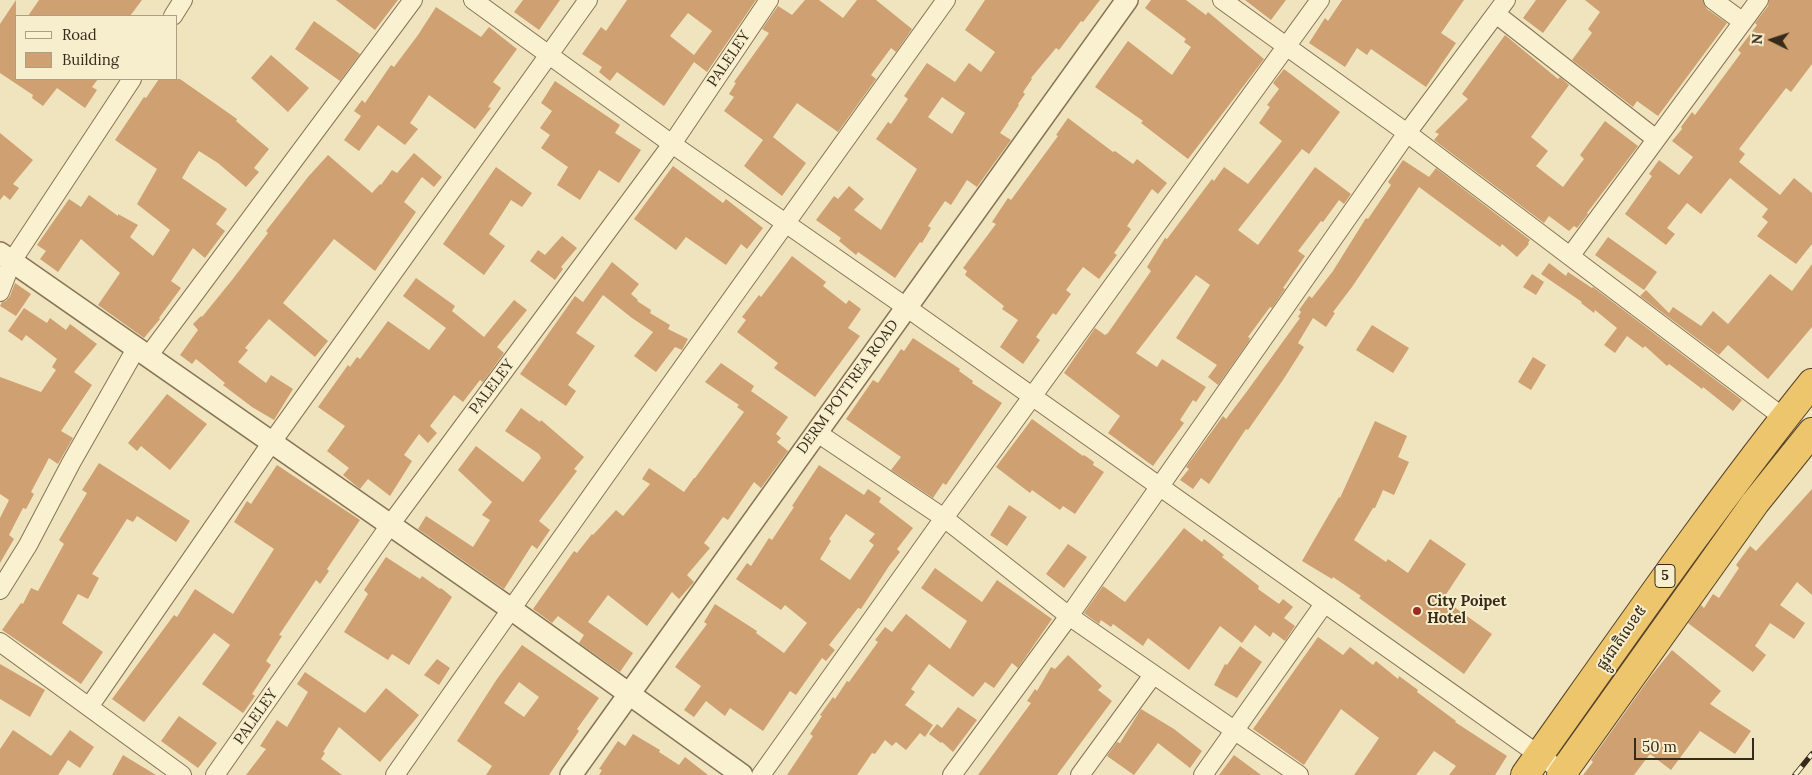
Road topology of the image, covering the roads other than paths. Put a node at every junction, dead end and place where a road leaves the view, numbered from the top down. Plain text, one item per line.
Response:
1 (184, 0) edge
2 (413, 0) edge
3 (473, 0) edge
4 (588, 0) edge
5 (769, 0) edge
6 (946, 0) edge
7 (1128, 0) edge
8 (1222, 0) edge
9 (1320, 0) edge
10 (1506, 0) edge
11 (1713, 0) edge
12 (1759, 0) edge
13 (1496, 14) junction
14 (174, 15) edge
15 (1743, 22) junction
16 (1287, 46) junction
17 (549, 54) junction
18 (131, 80) edge
19 (1407, 133) junction
20 (1656, 139) junction
21 (672, 144) junction
22 (786, 222) junction
23 (1571, 255) junction
24 (6, 257) edge
25 (0, 292) edge
26 (906, 307) junction
27 (143, 351) junction
28 (1812, 383) edge
29 (1032, 396) junction
30 (1784, 418) junction
31 (816, 432) junction
32 (1812, 432) edge
33 (272, 442) junction
34 (1159, 487) junction
35 (944, 518) junction
36 (390, 525) junction
37 (0, 590) edge
38 (1324, 604) junction
39 (511, 609) junction
40 (1068, 616) junction
41 (0, 642) edge
42 (1153, 676) junction
43 (629, 693) junction
44 (89, 708) junction
45 (1236, 730) junction
46 (1532, 765) edge
47 (1562, 773) edge
48 (182, 775) edge
49 (215, 775) edge
50 (395, 775) edge
51 (571, 775) edge
52 (742, 775) edge
53 (761, 775) edge
54 (952, 775) edge
55 (1080, 775) edge
56 (1204, 775) edge
57 (1299, 775) edge

1 - 14 street
2 - 27 street
3 - 17 street
4 - 17 street
5 - 21 street, PALELEY
6 - 22 street
7 - 26 street, DERM POTTREA ROAD
8 - 16 street
9 - 16 street
10 - 13 street
11 - 15 street
12 - 15 street
13 - 19 street
13 - 20 street
15 - 20 street
16 - 19 street
16 - 29 street
17 - 21 street
17 - 33 street
18 - 24 street
19 - 23 street
19 - 34 street
20 - 23 street
21 - 22 street
21 - 36 street, PALELEY
22 - 26 street
22 - 39 street
23 - 30 street
24 - 25 street
24 - 27 street
26 - 29 street
26 - 31 street, DERM POTTREA ROAD
27 - 33 street
27 - 37 street
28 - 30 highway, ផ្លូវជាតិលេខ៥ / 5
29 - 34 street
29 - 35 street
30 - 46 highway, ផ្លូវជាតិលេខ៥ / 5
31 - 35 street
31 - 43 street, DERM POTTREA ROAD
32 - 47 highway, ផ្លូវជាតិលេខ៥ / 5
33 - 36 street
33 - 44 street
34 - 38 street
34 - 40 street
35 - 40 street
35 - 53 street
36 - 39 street
36 - 49 street, PALELEY
38 - 45 street
38 - 46 street
39 - 43 street
39 - 50 street
40 - 42 street
40 - 54 street
41 - 44 street
42 - 45 street
42 - 55 street
43 - 51 street, DERM POTTREA ROAD
43 - 52 street
44 - 48 street
45 - 56 street
45 - 57 street
46 - 47 street

